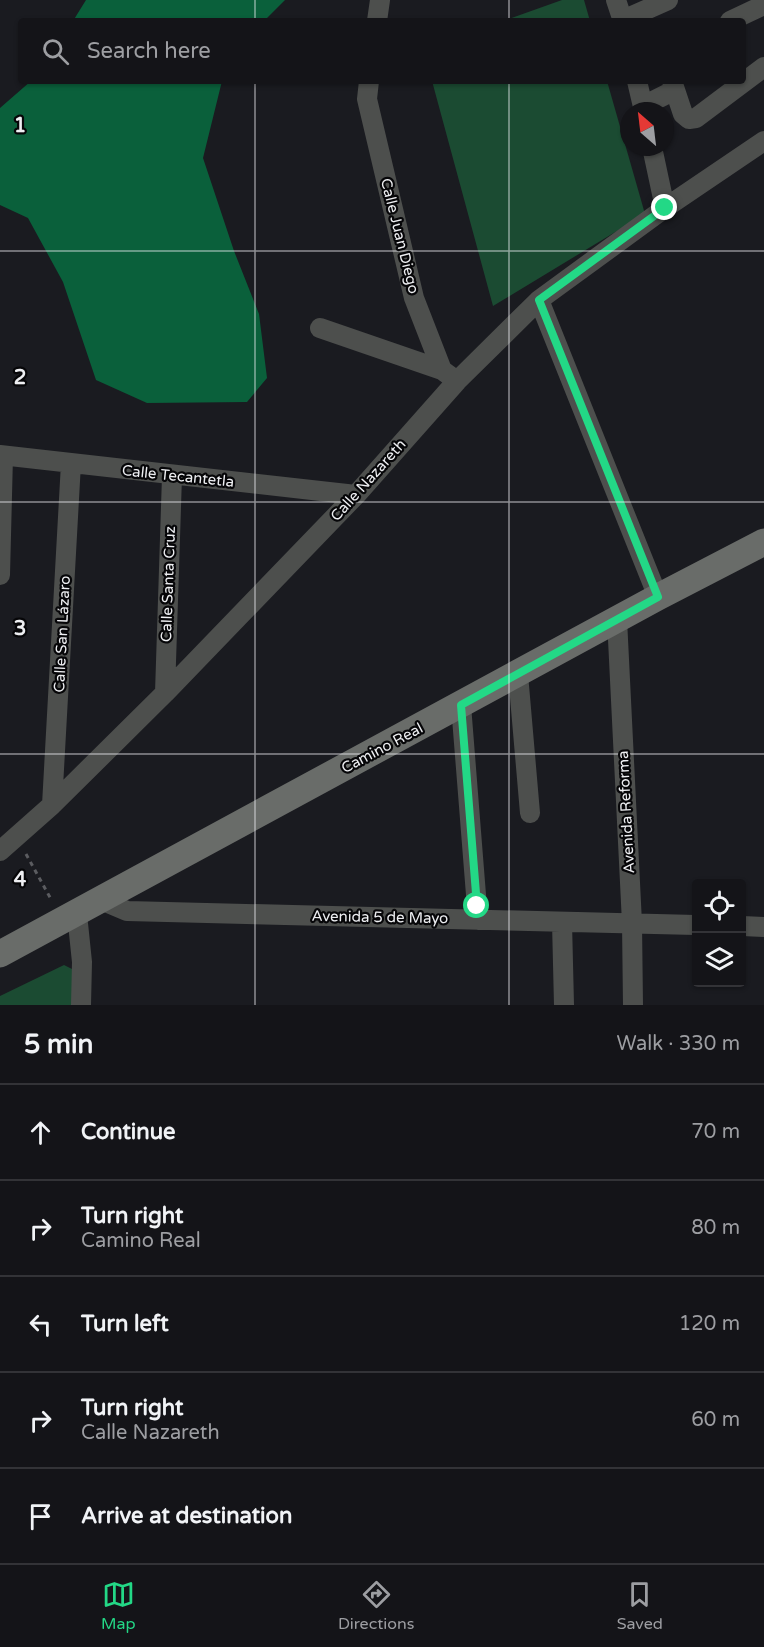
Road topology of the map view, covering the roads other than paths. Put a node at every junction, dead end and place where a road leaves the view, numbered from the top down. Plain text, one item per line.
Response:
1 (380, 0) edge
2 (616, 0) edge
3 (668, 0) edge
4 (764, 5) edge
5 (377, 18) edge
6 (622, 18) edge
7 (628, 18) edge
8 (736, 18) edge
9 (764, 67) edge
10 (746, 78) edge
11 (369, 84) edge
12 (638, 84) edge
13 (736, 84) edge
14 (673, 86) edge
15 (642, 102) edge
16 (653, 102) edge
17 (764, 141) edge
18 (654, 156) edge
19 (665, 208) junction
20 (539, 300) junction
21 (320, 328) dead end
22 (449, 375) junction
23 (1, 455) edge
24 (71, 464) junction
25 (172, 476) junction
26 (356, 495) junction
27 (764, 542) edge
28 (0, 575) edge
29 (658, 597) junction
30 (617, 619) junction
31 (518, 674) junction
32 (165, 693) junction
33 (461, 705) junction
34 (52, 805) junction
35 (530, 813) dead end
36 (0, 851) edge
37 (101, 900) junction
38 (70, 917) junction
39 (478, 920) junction
40 (562, 922) junction
41 (632, 923) junction
42 (692, 925) edge
43 (746, 926) edge
44 (764, 927) edge
45 (0, 954) edge
46 (81, 1005) edge
47 (564, 1005) edge
48 (633, 1005) edge

1 - 5 street
2 - 6 street
3 - 7 street
4 - 8 street
9 - 10 street
11 - 22 street, Calle Juan Diego
12 - 15 street
13 - 14 street
14 - 16 street
17 - 19 street, Calle Nazareth
18 - 19 street
19 - 20 street, Calle Nazareth
20 - 22 street, Calle Nazareth
20 - 29 street
21 - 22 street
22 - 26 street, Calle Nazareth
23 - 24 street, Calle Tecantetla
23 - 28 street
24 - 25 street, Calle Tecantetla
24 - 34 street, Calle San Lázaro
25 - 26 street, Calle Tecantetla
25 - 32 street, Calle Santa Cruz
26 - 32 street, Calle Nazareth
27 - 29 main road, Camino Real
29 - 30 main road, Camino Real
30 - 31 main road, Camino Real
30 - 41 street, Avenida Reforma
31 - 33 main road, Camino Real
31 - 35 street
32 - 34 street, Calle Nazareth
33 - 37 main road, Camino Real
33 - 39 street
34 - 36 street, Calle Nazareth
37 - 38 main road, Camino Real
37 - 39 street, Avenida 5 de Mayo
38 - 45 main road, Camino Real
38 - 46 street
39 - 40 street, Avenida 5 de Mayo
40 - 41 street, Avenida 5 de Mayo
40 - 47 street
41 - 42 street, Avenida 5 de Mayo
41 - 48 street, Avenida Reforma
43 - 44 street

